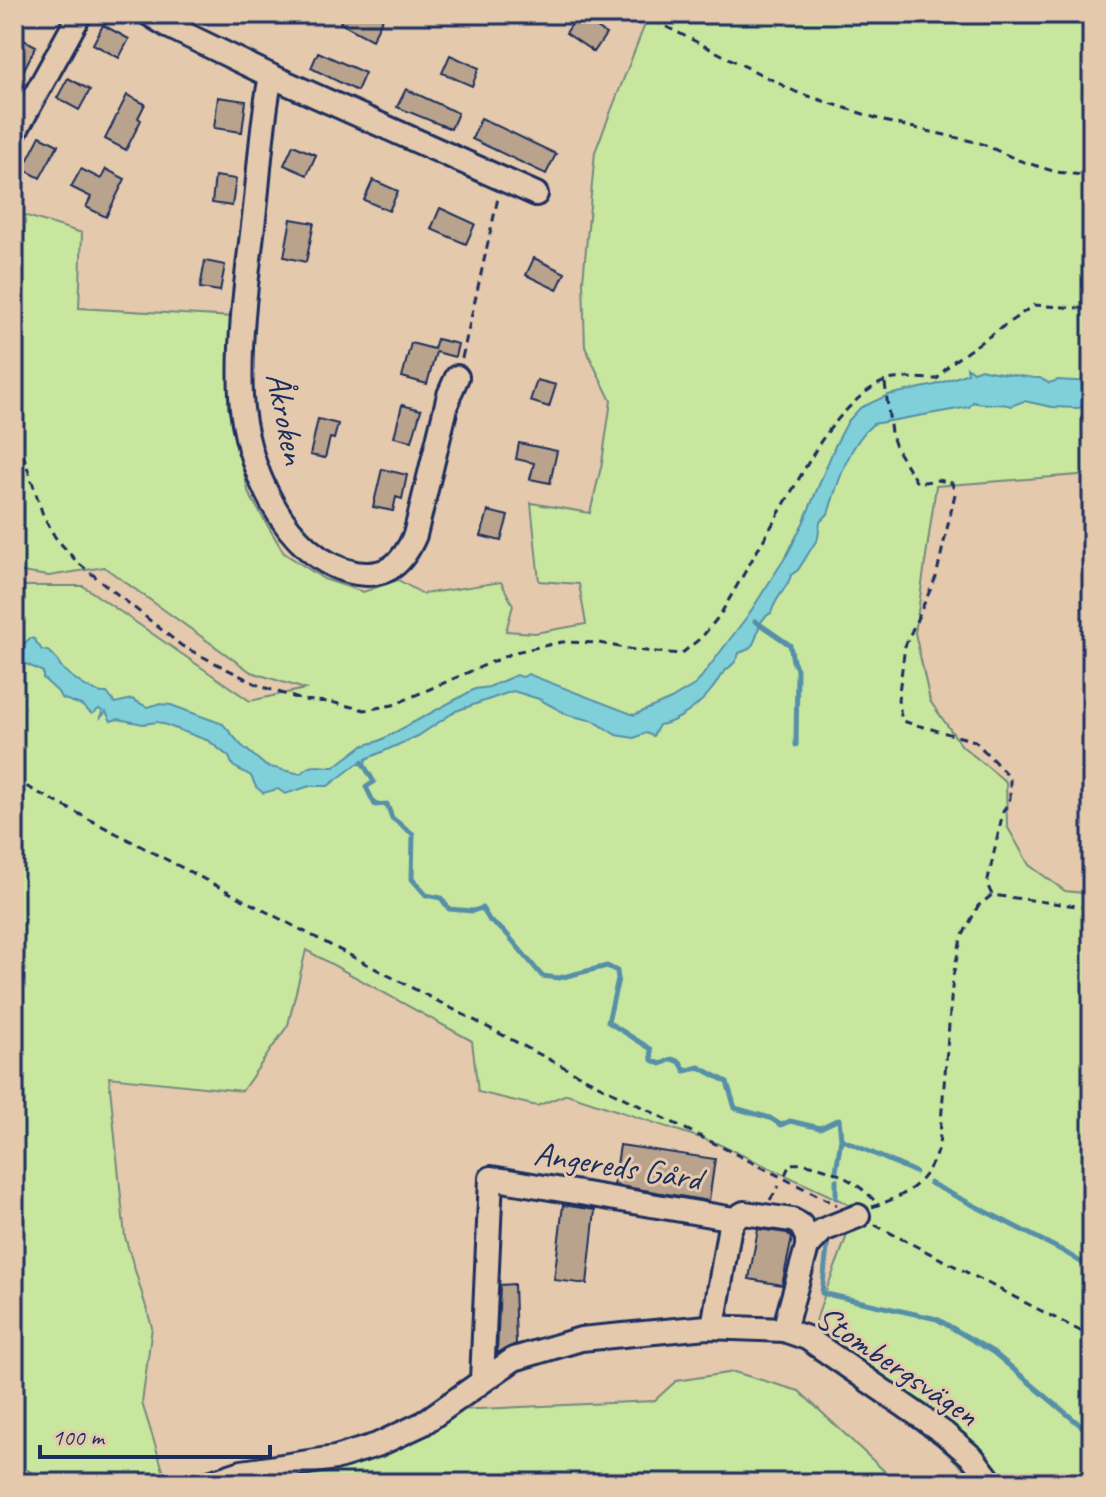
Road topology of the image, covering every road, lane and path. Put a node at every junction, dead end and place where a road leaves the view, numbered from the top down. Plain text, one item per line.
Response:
1 (80, 14) edge
2 (149, 14) edge
3 (641, 14) edge
4 (271, 76) junction
5 (14, 134) edge
6 (1092, 176) edge
7 (501, 179) junction
8 (536, 194) dead end
9 (1092, 309) edge
10 (457, 377) joint
11 (884, 382) junction
12 (14, 427) edge
13 (14, 780) edge
14 (992, 895) junction
15 (1092, 908) edge
16 (785, 1175) dead end
17 (868, 1211) junction
18 (734, 1219) junction
19 (807, 1247) junction
20 (713, 1327) junction
21 (784, 1330) junction
22 (1092, 1337) edge
23 (482, 1380) junction
24 (209, 1483) edge
25 (992, 1483) edge

1 - 5 street
2 - 4 street
3 - 6 path
4 - 7 street
4 - 10 street, Åkroken
7 - 8 street
7 - 10 path
9 - 11 path
11 - 12 path
11 - 14 path
13 - 17 path
14 - 15 path
14 - 17 path
16 - 17 path
17 - 19 street
17 - 22 path
18 - 19 street, Angereds Gård
18 - 20 street, Angereds Gård
18 - 23 street, Angereds Gård
19 - 21 street
20 - 21 street, Stombergsvägen
20 - 23 street, Stombergsvägen
21 - 25 street, Stombergsvägen
23 - 24 street, Stombergsvägen

